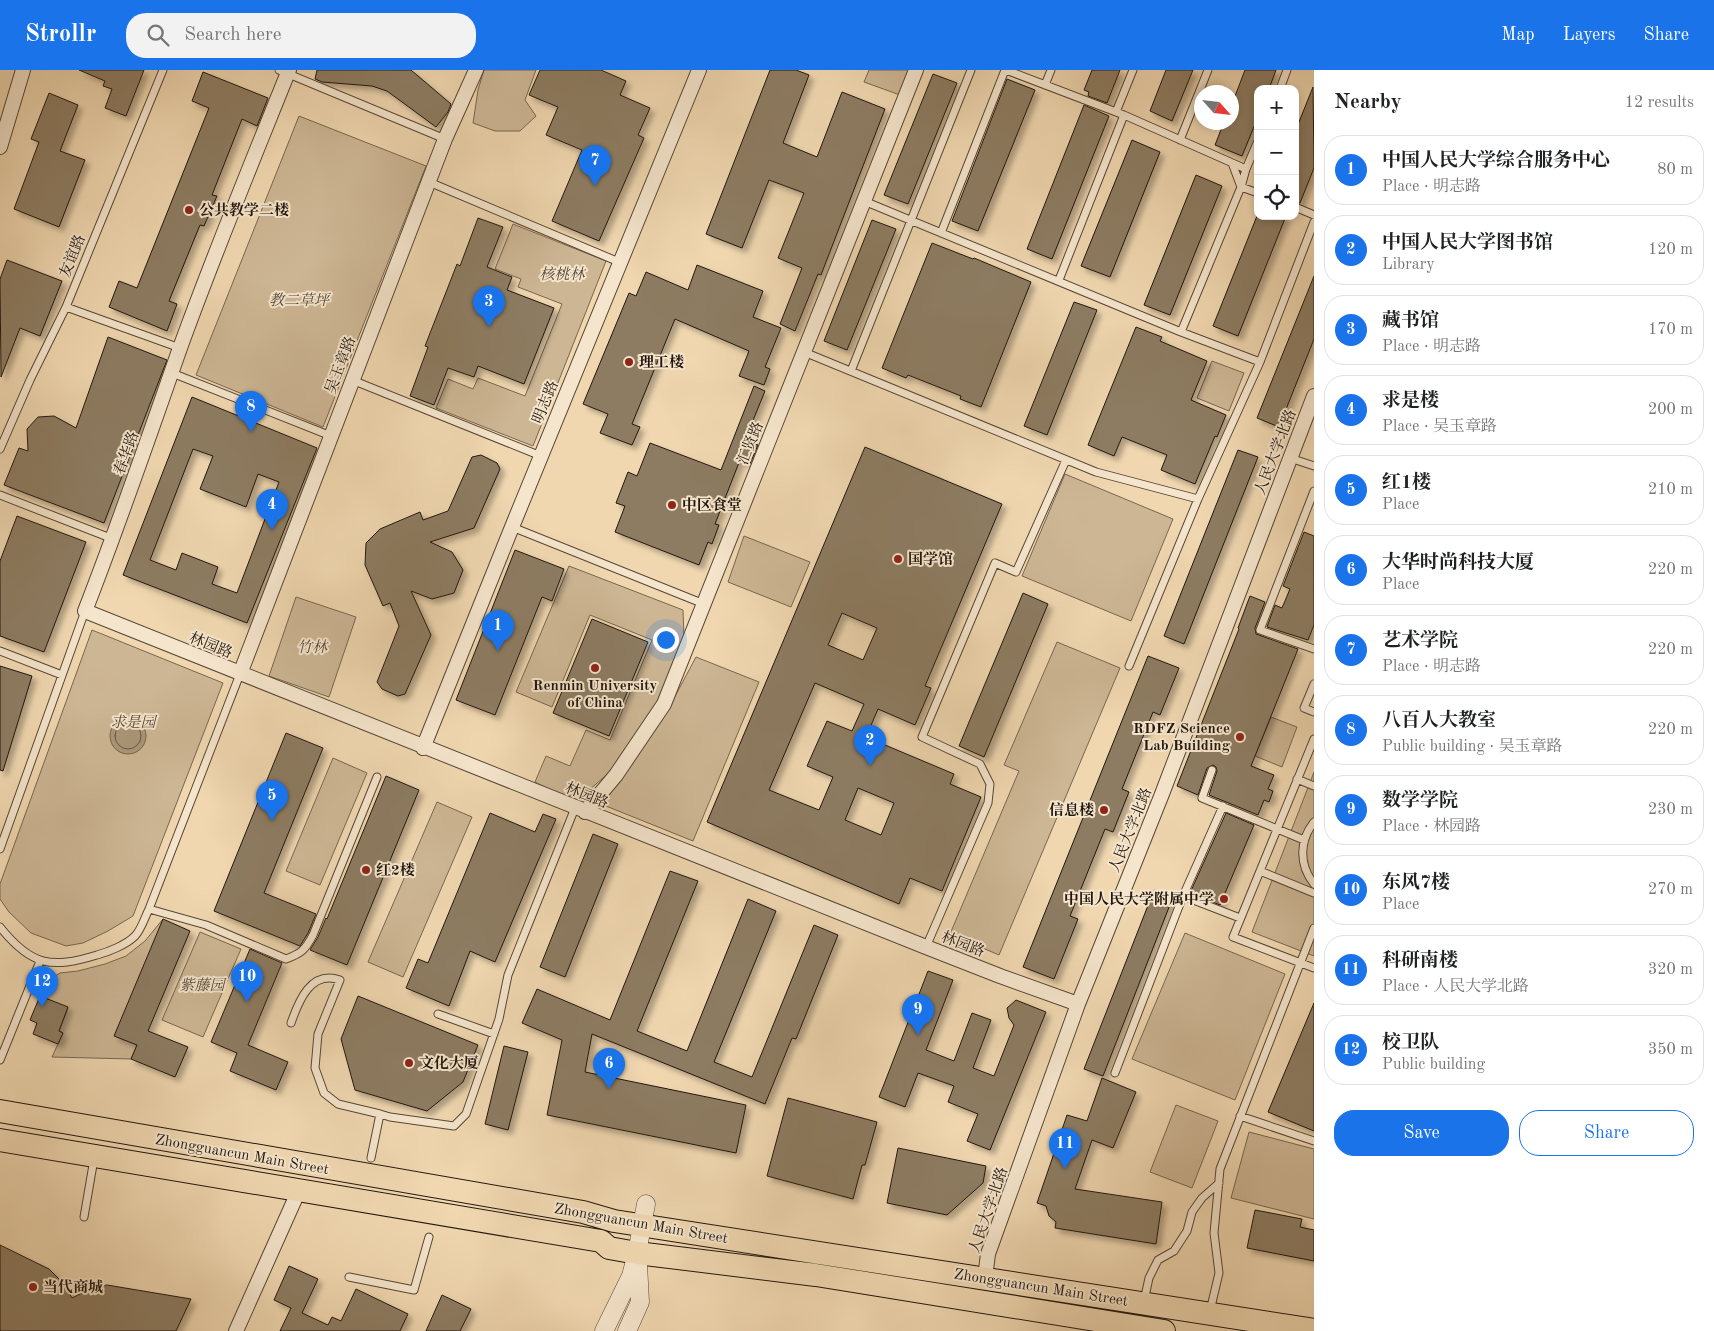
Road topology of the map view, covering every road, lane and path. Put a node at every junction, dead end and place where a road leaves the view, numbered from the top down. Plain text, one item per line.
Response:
1 (23, 70) edge
2 (164, 70) edge
3 (476, 70) edge
4 (699, 70) edge
5 (916, 70) edge
6 (971, 70) edge
7 (1006, 70) edge
8 (1051, 70) edge
9 (1133, 70) edge
10 (1208, 70) edge
11 (1287, 70) edge
12 (286, 71) edge
13 (1045, 85) junction
14 (1281, 85) edge
15 (1116, 112) junction
16 (1124, 115) junction
17 (445, 139) junction
18 (1180, 140) junction
19 (0, 147) edge
20 (1254, 150) edge
21 (1232, 163) junction
22 (1246, 169) junction
23 (429, 182) junction
24 (1241, 187) junction
25 (1254, 192) edge
26 (864, 201) junction
27 (1299, 209) edge
28 (1314, 215) edge
29 (912, 221) junction
30 (1314, 222) edge
31 (940, 232) junction
32 (619, 262) junction
33 (1059, 280) junction
34 (66, 307) junction
35 (1182, 332) junction
36 (180, 348) junction
37 (804, 352) junction
38 (1260, 362) junction
39 (851, 371) junction
40 (172, 372) junction
41 (352, 380) junction
42 (1314, 396) edge
43 (331, 436) junction
44 (0, 449) edge
45 (541, 456) junction
46 (1290, 458) junction
47 (1066, 460) junction
48 (1314, 466) edge
49 (1314, 491) edge
50 (0, 495) edge
51 (1198, 499) junction
52 (512, 527) junction
53 (113, 539) junction
54 (704, 604) junction
55 (85, 612) junction
56 (1314, 649) edge
57 (0, 651) edge
58 (1128, 666) dead end
59 (240, 674) junction
60 (62, 675) junction
61 (1314, 684) edge
62 (1314, 712) edge
63 (1314, 739) edge
64 (424, 748) junction
65 (1212, 770) dead end
66 (377, 778) dead end
67 (1297, 779) junction
68 (1314, 786) edge
69 (1223, 806) junction
70 (580, 810) junction
71 (1314, 822) edge
72 (4, 828) edge
73 (1277, 828) junction
74 (1304, 840) junction
75 (0, 849) edge
76 (1260, 871) junction
77 (1314, 884) edge
78 (1314, 893) edge
79 (1184, 896) junction
80 (149, 909) junction
81 (1240, 918) junction
82 (0, 927) edge
83 (1314, 928) edge
84 (926, 947) junction
85 (40, 960) junction
86 (1300, 963) junction
87 (1314, 968) edge
88 (1078, 1004) junction
89 (438, 1014) dead end
90 (291, 1023) dead end
91 (494, 1034) junction
92 (0, 1060) edge
93 (1115, 1073) dead end
94 (0, 1111) edge
95 (380, 1114) junction
96 (1240, 1116) junction
97 (0, 1140) edge
98 (1314, 1141) edge
99 (94, 1156) junction
100 (371, 1158) dead end
101 (1219, 1184) junction
102 (299, 1190) junction
103 (646, 1204) dead end
104 (84, 1217) dead end
105 (642, 1226) junction
106 (429, 1237) dead end
107 (637, 1253) junction
108 (349, 1278) dead end
109 (985, 1278) junction
110 (1144, 1303) junction
111 (1210, 1314) junction
112 (1103, 1325) edge
113 (1314, 1330) edge
114 (236, 1331) edge
115 (604, 1331) edge
116 (627, 1331) edge
117 (1164, 1331) edge

1 - 19 street
2 - 34 lane, 友谊路
3 - 17 street, 吴玉章路
4 - 32 street, 明志路
5 - 26 street, 汇贤路
6 - 29 lane
7 - 13 lane
7 - 31 lane
8 - 13 lane
9 - 15 lane
10 - 18 lane
11 - 14 lane
12 - 17 lane
12 - 36 street, 春华路
13 - 15 lane
15 - 16 lane
16 - 18 lane
16 - 33 lane
17 - 23 street, 吴玉章路
18 - 21 lane
20 - 22 lane
21 - 22 lane
21 - 24 lane
22 - 24 lane
23 - 32 lane
23 - 41 street, 吴玉章路
24 - 25 lane
24 - 35 lane
26 - 29 lane
26 - 37 street, 汇贤路
27 - 28 lane
29 - 31 lane
29 - 39 lane
30 - 38 lane
31 - 33 lane
32 - 45 street, 明志路
33 - 35 lane
34 - 36 lane
34 - 44 lane, 友谊路
35 - 38 lane
36 - 40 street, 春华路
37 - 39 lane
37 - 54 street, 汇贤路
38 - 51 lane
39 - 47 lane
40 - 43 lane
40 - 53 street, 春华路
41 - 43 street, 吴玉章路
41 - 45 lane
42 - 46 street, 人民大学北路
43 - 59 street, 吴玉章路
45 - 52 street, 明志路
46 - 48 lane
46 - 88 street, 人民大学北路
47 - 51 lane
47 - 84 lane
49 - 56 lane
50 - 53 lane
51 - 58 lane
52 - 54 lane
52 - 64 street, 明志路
53 - 55 street, 春华路
54 - 70 street, 汇贤路
55 - 59 street, 林园路
55 - 60 lane, 春华路
57 - 60 lane
59 - 64 street, 林园路
59 - 80 lane
60 - 72 lane, 春华路
61 - 62 lane
63 - 67 lane
64 - 70 street, 林园路
65 - 69 lane
66 - 80 lane
67 - 68 lane
67 - 73 lane
69 - 73 lane
69 - 79 lane
70 - 84 street, 林园路
70 - 91 lane
71 - 74 lane
72 - 75 lane, 春华路
73 - 74 lane
73 - 76 lane
74 - 77 lane
76 - 78 lane
76 - 81 lane
79 - 81 lane
79 - 93 lane
80 - 85 lane
81 - 86 lane
82 - 85 lane
83 - 86 lane
84 - 88 street, 林园路
85 - 92 lane
86 - 87 lane
86 - 96 lane
88 - 109 street, 人民大学北路
89 - 91 lane
90 - 95 lane
91 - 95 lane
94 - 105 main road, Zhongguancun Main Street
95 - 100 lane
96 - 98 lane
96 - 101 lane
97 - 99 main road, Zhongguancun Main Street
99 - 102 main road, Zhongguancun Main Street
99 - 104 lane
101 - 110 lane
101 - 111 lane
102 - 107 main road, Zhongguancun Main Street
102 - 114 street
103 - 105 street
105 - 107 street
105 - 109 main road, Zhongguancun Main Street
106 - 108 lane
107 - 112 main road, Zhongguancun Main Street
107 - 115 street
107 - 116 street
109 - 110 main road, Zhongguancun Main Street
110 - 111 main road, Zhongguancun Main Street
111 - 113 main road, Zhongguancun Main Street
112 - 117 main road, Zhongguancun Main Street

